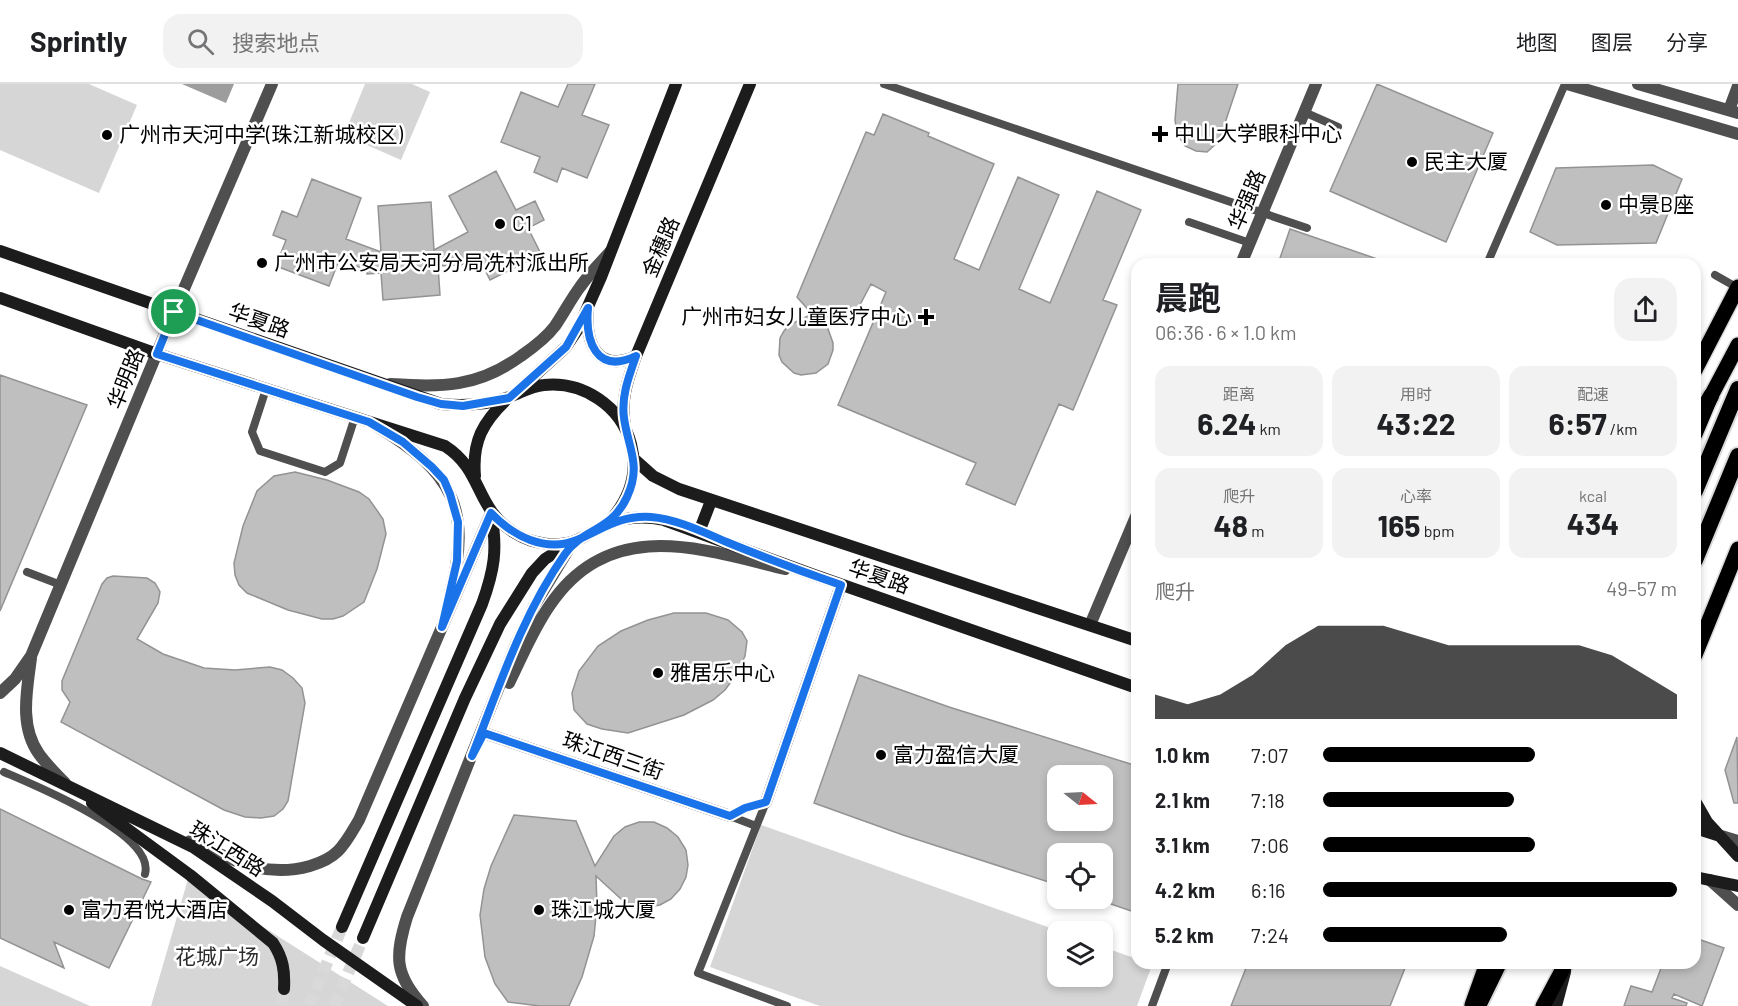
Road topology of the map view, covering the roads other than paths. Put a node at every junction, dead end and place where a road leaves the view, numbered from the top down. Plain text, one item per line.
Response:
1 (272, 84) edge
2 (676, 84) edge
3 (750, 84) edge
4 (884, 84) edge
5 (1316, 84) edge
6 (1566, 84) edge
7 (1638, 84) edge
8 (1738, 86) edge
9 (1304, 112) junction
10 (1734, 112) edge
11 (1338, 127) dead end
12 (1738, 134) edge
13 (1262, 213) junction
14 (1189, 222) dead end
15 (1307, 228) dead end
16 (1250, 243) junction
17 (0, 250) edge
18 (611, 251) junction
19 (1244, 258) edge
20 (1490, 258) edge
21 (1715, 275) dead end
22 (1738, 287) edge
23 (0, 298) edge
24 (588, 308) junction
25 (174, 312) junction
26 (1738, 345) edge
27 (157, 354) junction
28 (636, 356) junction
29 (1701, 358) edge
30 (379, 384) junction
31 (266, 389) junction
32 (1738, 389) edge
33 (1711, 396) junction
34 (509, 398) junction
35 (1701, 414) edge
36 (355, 417) junction
37 (1701, 420) edge
38 (369, 422) junction
39 (626, 429) junction
40 (1738, 456) edge
41 (634, 459) junction
42 (1701, 477) edge
43 (476, 481) junction
44 (711, 501) junction
45 (491, 513) junction
46 (606, 525) junction
47 (1131, 528) edge
48 (699, 531) junction
49 (574, 541) junction
50 (1701, 545) edge
51 (1738, 549) edge
52 (27, 572) dead end
53 (813, 575) junction
54 (61, 585) junction
55 (841, 585) junction
56 (1090, 626) junction
57 (442, 627) junction
58 (1131, 639) edge
59 (1701, 640) edge
60 (31, 657) junction
61 (1131, 686) edge
62 (0, 693) edge
63 (484, 733) junction
64 (0, 753) edge
65 (472, 756) junction
66 (4, 772) dead end
67 (65, 783) junction
68 (766, 802) junction
69 (1701, 812) edge
70 (730, 816) junction
71 (141, 821) junction
72 (756, 826) junction
73 (1701, 830) edge
74 (1718, 835) junction
75 (1738, 841) edge
76 (1738, 856) edge
77 (146, 874) dead end
78 (1701, 879) edge
79 (1710, 880) junction
80 (1738, 886) edge
81 (1738, 904) edge
82 (342, 927) tunnel mouth
83 (363, 939) tunnel mouth
84 (1166, 969) edge
85 (1485, 969) edge
86 (1496, 969) edge
87 (1563, 969) edge
88 (1565, 969) edge
89 (284, 989) tunnel mouth
90 (417, 1006) edge
91 (423, 1006) edge
92 (787, 1006) edge
93 (1152, 1006) edge
94 (1471, 1006) edge
95 (1478, 1006) edge
96 (1543, 1006) edge
97 (1556, 1006) edge

1 - 25 street, 华明路
2 - 18 main road
3 - 28 main road, 金穗路
4 - 13 lane
5 - 9 street, 华强路
6 - 12 street
6 - 20 lane
7 - 10 street
8 - 10 street
9 - 11 lane
9 - 13 street, 华强路
13 - 15 lane
13 - 16 street, 华强路
14 - 16 lane
16 - 19 street, 华强路
17 - 25 main road, 华夏路
18 - 24 main road
18 - 30 street
21 - 22 lane
22 - 29 main road
23 - 27 main road, 华夏路
24 - 28 street
24 - 34 main road
25 - 27 street, 华明路
25 - 30 main road, 华夏路
26 - 33 main road
27 - 31 main road, 华夏路
27 - 54 street, 华明路
28 - 39 main road, 金穗路
30 - 34 main road, 华夏路
31 - 36 main road, 华夏路
31 - 36 lane
32 - 42 highway
33 - 35 highway
33 - 37 main road
34 - 39 main road, 华夏路
34 - 43 main road, 华夏路
36 - 38 main road, 华夏路
38 - 43 main road, 华夏路
38 - 57 street
39 - 41 main road, 华夏路
40 - 50 highway
41 - 44 main road, 华夏路
41 - 46 main road, 华夏路
43 - 45 main road, 华夏路
44 - 48 main road
44 - 56 main road, 华夏路
45 - 49 main road, 华夏路
45 - 57 street
45 - 82 main road
46 - 48 main road, 华夏路
46 - 49 main road, 华夏路
47 - 56 street
48 - 53 main road, 华夏路
49 - 65 street
49 - 83 main road
51 - 59 main road
52 - 54 lane
53 - 55 main road, 华夏路
53 - 63 street
54 - 60 street, 华明路
55 - 61 main road, 华夏路
55 - 68 street
56 - 58 main road, 华夏路
57 - 71 street
60 - 62 street
60 - 67 street
63 - 65 street
63 - 70 street, 珠江西三街
64 - 67 main road, 珠江西路
65 - 91 street
66 - 77 lane
67 - 71 main road, 珠江西路
67 - 89 main road
68 - 70 lane
68 - 72 lane
69 - 74 main road
70 - 72 lane
71 - 90 main road, 珠江西路
72 - 92 lane
73 - 74 main road
74 - 75 street
74 - 76 main road
78 - 79 main road
79 - 80 main road
79 - 81 street
84 - 93 lane
85 - 94 main road
86 - 95 highway
87 - 96 main road
88 - 97 main road

